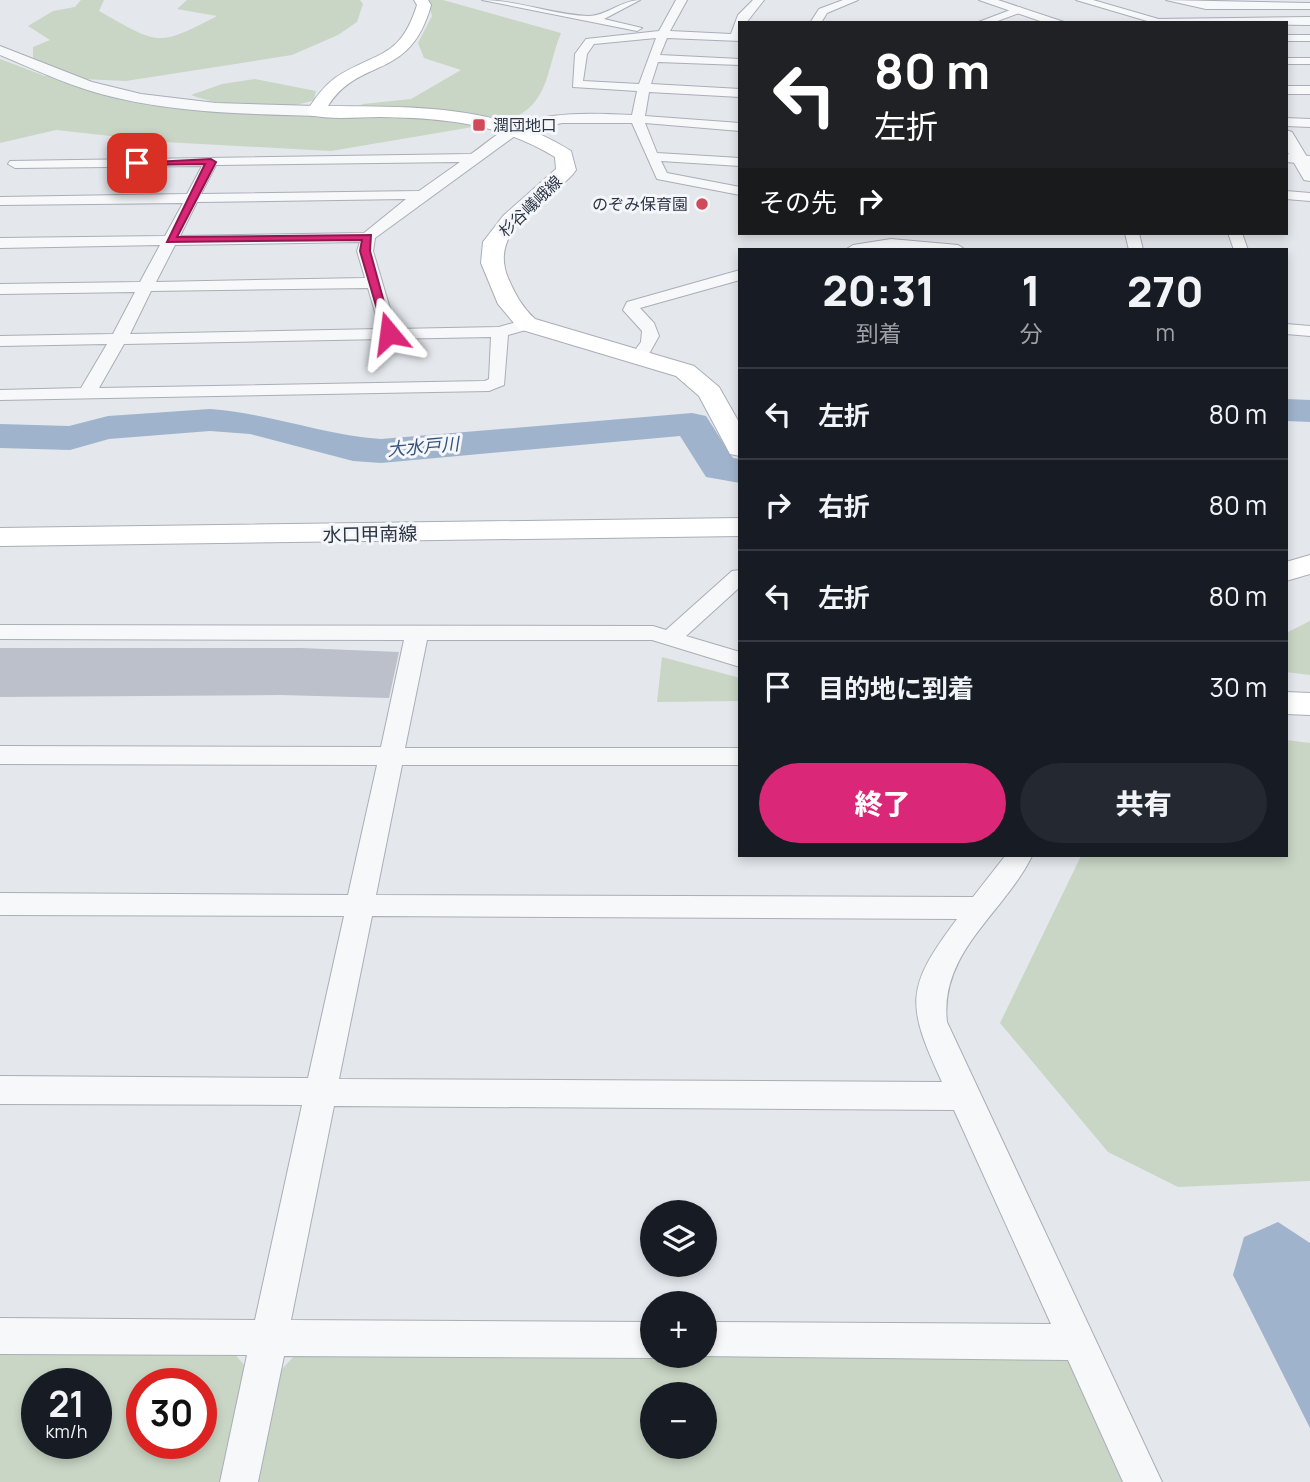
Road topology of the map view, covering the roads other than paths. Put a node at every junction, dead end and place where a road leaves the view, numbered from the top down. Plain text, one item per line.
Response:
1 (421, 0) edge
2 (487, 0) edge
3 (635, 0) edge
4 (759, 0) edge
5 (853, 0) edge
6 (985, 0) edge
7 (1082, 0) edge
8 (1171, 0) edge
9 (507, 2) edge
10 (675, 2) edge
11 (1286, 3) edge
12 (565, 4) dead end
13 (1192, 5) junction
14 (1310, 6) edge
15 (1018, 10) junction
16 (548, 12) junction
17 (593, 20) junction
18 (743, 21) edge
19 (816, 21) edge
20 (987, 21) edge
21 (1054, 21) edge
22 (1161, 21) edge
23 (1167, 21) edge
24 (1288, 21) edge
25 (1309, 21) edge
26 (661, 34) junction
27 (737, 37) edge
28 (1288, 38) edge
29 (1310, 38) edge
30 (0, 50) edge
31 (654, 58) junction
32 (1288, 61) edge
33 (1310, 61) edge
34 (738, 62) edge
35 (646, 88) junction
36 (1288, 90) edge
37 (1310, 90) edge
38 (738, 93) edge
39 (316, 111) junction
40 (638, 122) junction
41 (1288, 122) edge
42 (1310, 123) edge
43 (738, 127) edge
44 (514, 130) junction
45 (1288, 139) edge
46 (35, 148) dead end
47 (654, 157) junction
48 (475, 158) junction
49 (1298, 159) edge
50 (211, 162) junction
51 (738, 162) edge
52 (15, 164) junction
53 (1310, 176) edge
54 (0, 177) edge
55 (738, 191) edge
56 (422, 195) junction
57 (1288, 195) edge
58 (1310, 197) edge
59 (192, 198) junction
60 (0, 201) edge
61 (368, 237) junction
62 (170, 240) junction
63 (0, 243) edge
64 (866, 248) edge
65 (936, 248) edge
66 (738, 276) edge
67 (374, 282) junction
68 (146, 286) junction
69 (0, 289) edge
70 (527, 324) junction
71 (1288, 330) edge
72 (1310, 331) edge
73 (500, 332) junction
74 (389, 333) junction
75 (119, 338) junction
76 (0, 341) edge
77 (639, 357) junction
78 (87, 393) junction
79 (0, 395) edge
80 (737, 433) edge
81 (738, 527) edge
82 (0, 537) edge
83 (1310, 564) edge
84 (1288, 571) edge
85 (738, 578) edge
86 (0, 632) edge
87 (418, 633) junction
88 (670, 638) junction
89 (738, 659) edge
90 (1288, 703) edge
91 (1310, 704) edge
92 (0, 755) edge
93 (390, 755) junction
94 (738, 757) edge
95 (1018, 857) edge
96 (360, 904) junction
97 (0, 905) edge
98 (982, 908) junction
99 (0, 1090) edge
100 (321, 1094) junction
101 (963, 1096) junction
102 (0, 1336) edge
103 (271, 1337) junction
104 (640, 1340) edge
105 (717, 1340) edge
106 (1078, 1342) junction
107 (239, 1482) edge
108 (1143, 1482) edge

1 - 39 main road
2 - 9 street
3 - 17 street
4 - 18 street
5 - 19 street
6 - 15 street
7 - 22 street
8 - 13 street
9 - 16 street
10 - 26 street
11 - 13 street
11 - 14 street
11 - 25 street
12 - 16 street
13 - 23 street
15 - 20 street
15 - 21 street
16 - 17 street
17 - 26 street
24 - 25 street
26 - 27 street
26 - 31 street
26 - 35 street
28 - 29 street
30 - 39 street
31 - 34 street
31 - 35 street
32 - 33 street
35 - 38 street
35 - 40 street
36 - 37 street
39 - 44 main road, 杉谷嶬峨線
40 - 43 street
40 - 44 street
40 - 47 street
41 - 42 street
44 - 48 street
44 - 70 main road, 杉谷嶬峨線
45 - 49 street
46 - 52 street
47 - 51 street
47 - 55 street
48 - 50 street
48 - 56 street
49 - 53 street
50 - 52 street
50 - 59 street
52 - 54 street
56 - 59 street
56 - 61 street
57 - 58 street
59 - 60 street
59 - 62 street
61 - 62 street
61 - 67 street
62 - 63 street
62 - 68 street
64 - 65 street
66 - 77 street
67 - 68 street
67 - 74 street
68 - 69 street
68 - 75 street
70 - 73 street
70 - 77 main road
71 - 72 street
73 - 74 street
73 - 78 street
74 - 75 street
75 - 76 street
75 - 78 street
77 - 80 main road
78 - 79 street
81 - 82 main road, 水口甲南線
83 - 84 main road
85 - 88 street
86 - 87 street
87 - 88 street
87 - 93 street
88 - 89 street
90 - 91 main road
92 - 93 street
93 - 94 street
93 - 96 street
95 - 98 street
96 - 97 street
96 - 98 street
96 - 100 street
98 - 101 street
99 - 100 street
100 - 101 street
100 - 103 street
101 - 106 street
102 - 103 street
103 - 104 street
103 - 107 street
105 - 106 street
106 - 108 street

